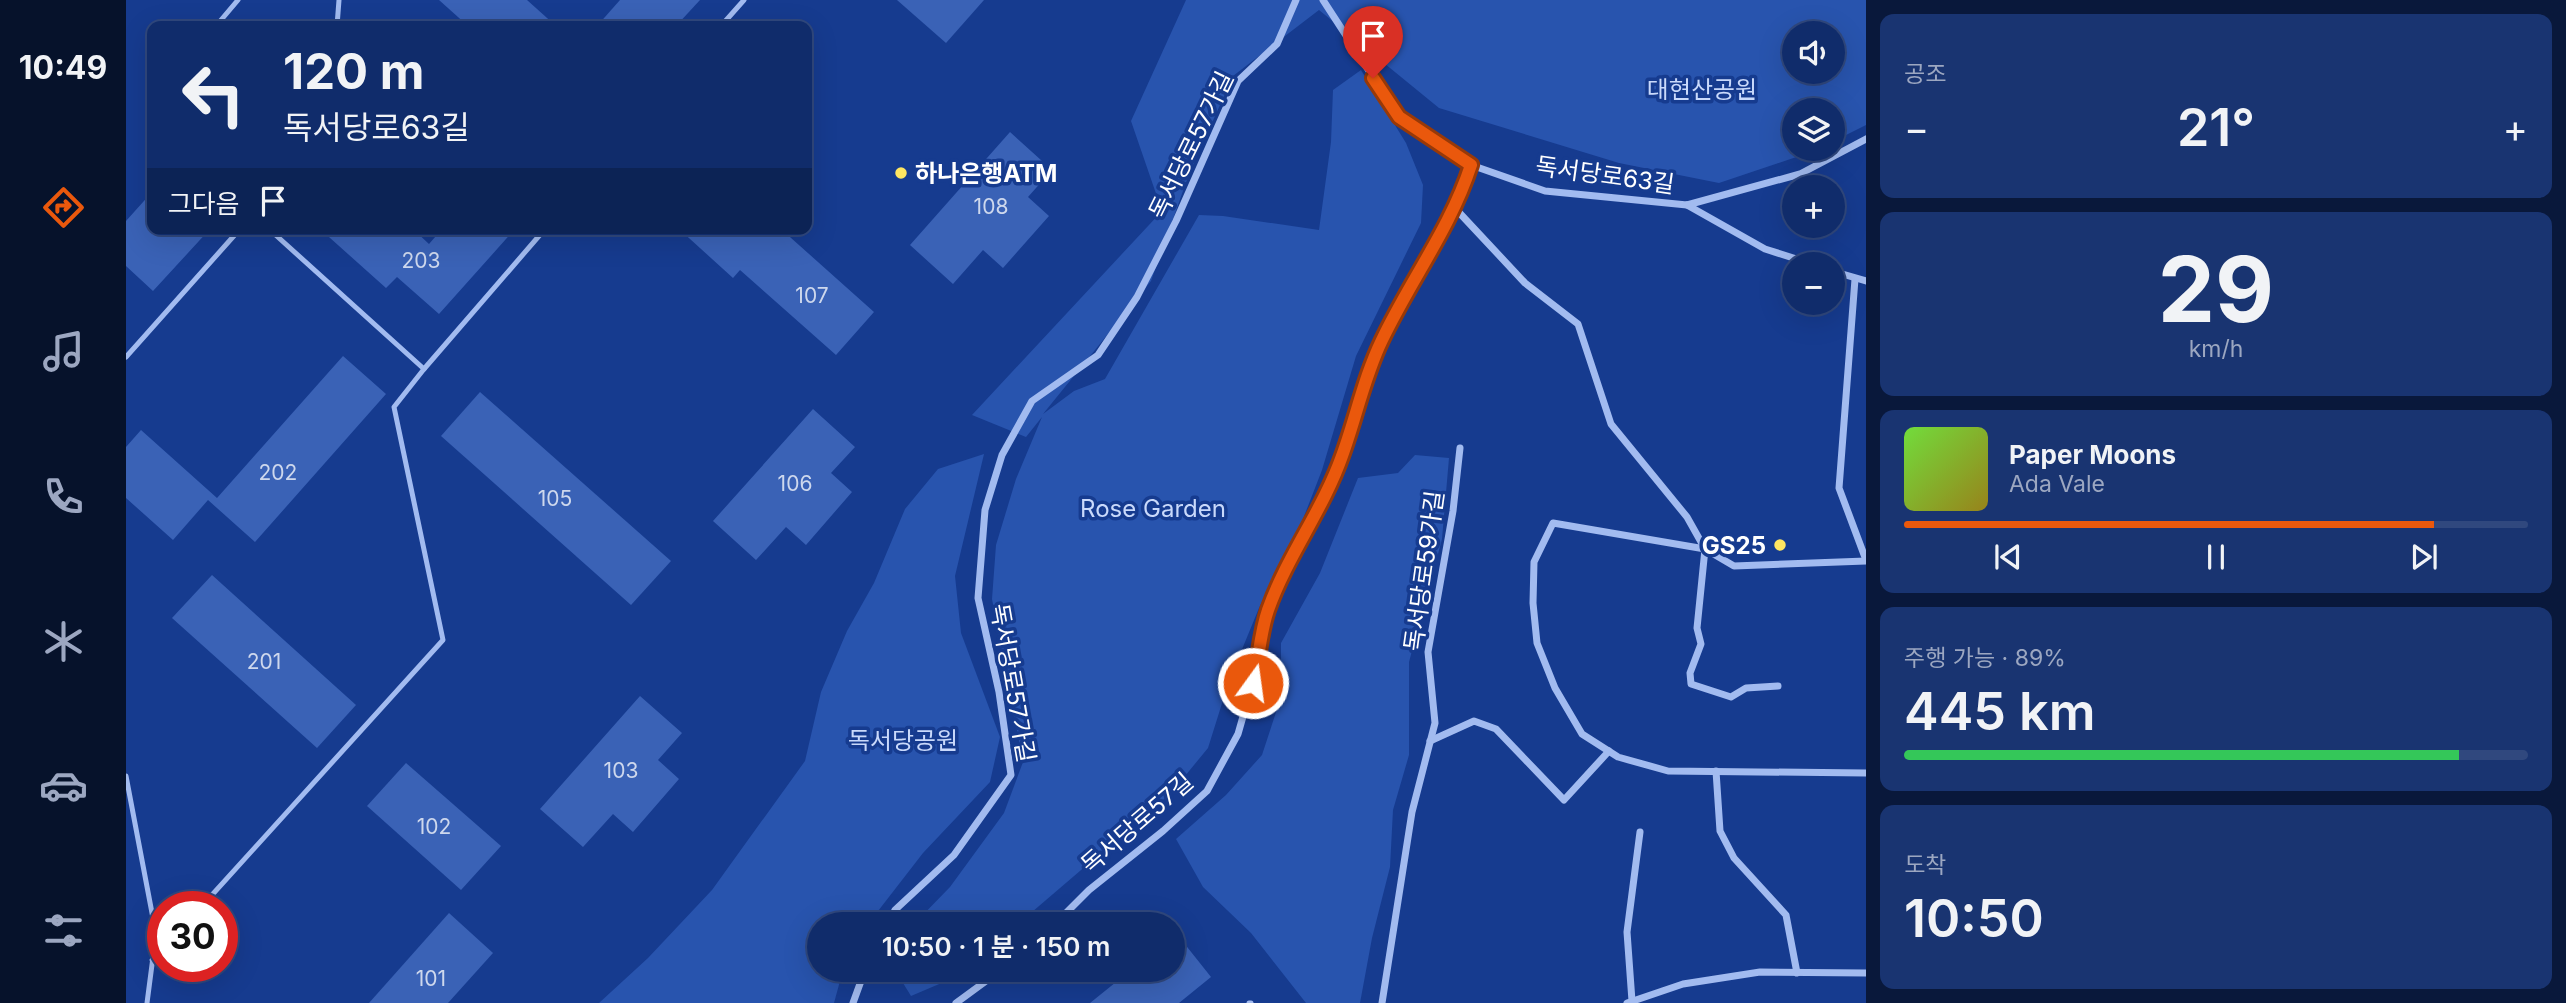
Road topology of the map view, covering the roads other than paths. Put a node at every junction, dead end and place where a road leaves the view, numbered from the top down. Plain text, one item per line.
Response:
1 (238, 0) edge
2 (339, 0) edge
3 (744, 0) edge
4 (1296, 0) edge
5 (1322, 0) edge
6 (220, 21) edge
7 (337, 21) edge
8 (725, 21) edge
9 (1866, 139) edge
10 (1471, 165) junction
11 (1687, 205) junction
12 (1453, 206) junction
13 (235, 235) edge
14 (276, 235) edge
15 (540, 235) edge
16 (1782, 254) edge
17 (1845, 276) edge
18 (1855, 279) junction
19 (1866, 281) edge
20 (126, 358) edge
21 (424, 369) junction
22 (1460, 448) dead end
23 (1705, 549) junction
24 (1866, 560) edge
25 (1778, 686) dead end
26 (1430, 741) junction
27 (1609, 751) junction
28 (1716, 771) junction
29 (1866, 773) edge
30 (126, 776) edge
31 (1640, 832) dead end
32 (148, 891) edge
33 (216, 891) edge
34 (894, 912) edge
35 (1067, 912) edge
36 (1866, 972) edge
37 (1797, 973) junction
38 (149, 982) edge
39 (861, 982) edge
40 (985, 982) edge
41 (1629, 1002) edge
42 (147, 1003) edge
43 (853, 1003) edge
44 (956, 1003) edge
45 (1382, 1003) edge

1 - 6 lane
2 - 7 lane
3 - 8 lane
4 - 34 street, 독서당로57가길
5 - 10 street, 독서당로63길
9 - 11 street, 독서당로63길
10 - 11 street, 독서당로63길
10 - 12 street, 독서당로57길
11 - 16 street
12 - 23 street
12 - 35 street, 독서당로57길
13 - 20 lane
14 - 21 lane
15 - 21 lane
17 - 18 street
18 - 19 street
18 - 24 street
21 - 33 lane
22 - 26 street, 독서당로59가길
23 - 24 street
23 - 25 street
23 - 27 street
26 - 27 street
26 - 45 street, 독서당로59가길
27 - 28 street
28 - 29 street
28 - 37 street
30 - 32 lane
31 - 41 street
36 - 37 street
37 - 41 street
38 - 42 lane
39 - 43 street
40 - 44 street

